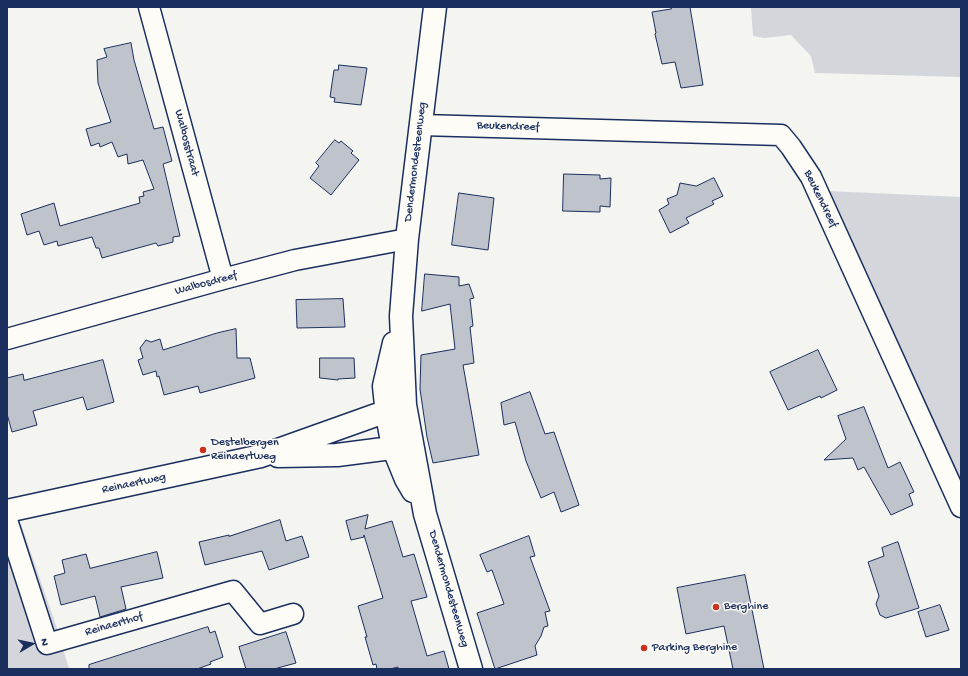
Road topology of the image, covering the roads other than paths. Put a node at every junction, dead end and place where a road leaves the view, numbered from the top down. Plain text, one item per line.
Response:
1 (149, 7) edge
2 (435, 7) edge
3 (421, 125) junction
4 (407, 238) junction
5 (223, 279) junction
6 (7, 340) edge
7 (396, 414) junction
8 (403, 447) junction
9 (261, 456) junction
10 (961, 507) edge
11 (7, 511) edge
12 (7, 520) edge
13 (293, 614) dead end
14 (471, 669) edge

1 - 5 street, Walbosstraat
2 - 3 main road, Dendermondesteenweg
3 - 4 main road, Dendermondesteenweg
3 - 10 street, Beukendreef
4 - 5 street, Walbosdreef
4 - 7 main road, Dendermondesteenweg
5 - 6 street, Walbosdreef
7 - 8 main road, Dendermondesteenweg
7 - 9 main road, Reinaertweg
8 - 9 main road, Reinaertweg
8 - 14 main road, Dendermondesteenweg
9 - 11 main road, Reinaertweg
12 - 13 street, Reinaerthof

